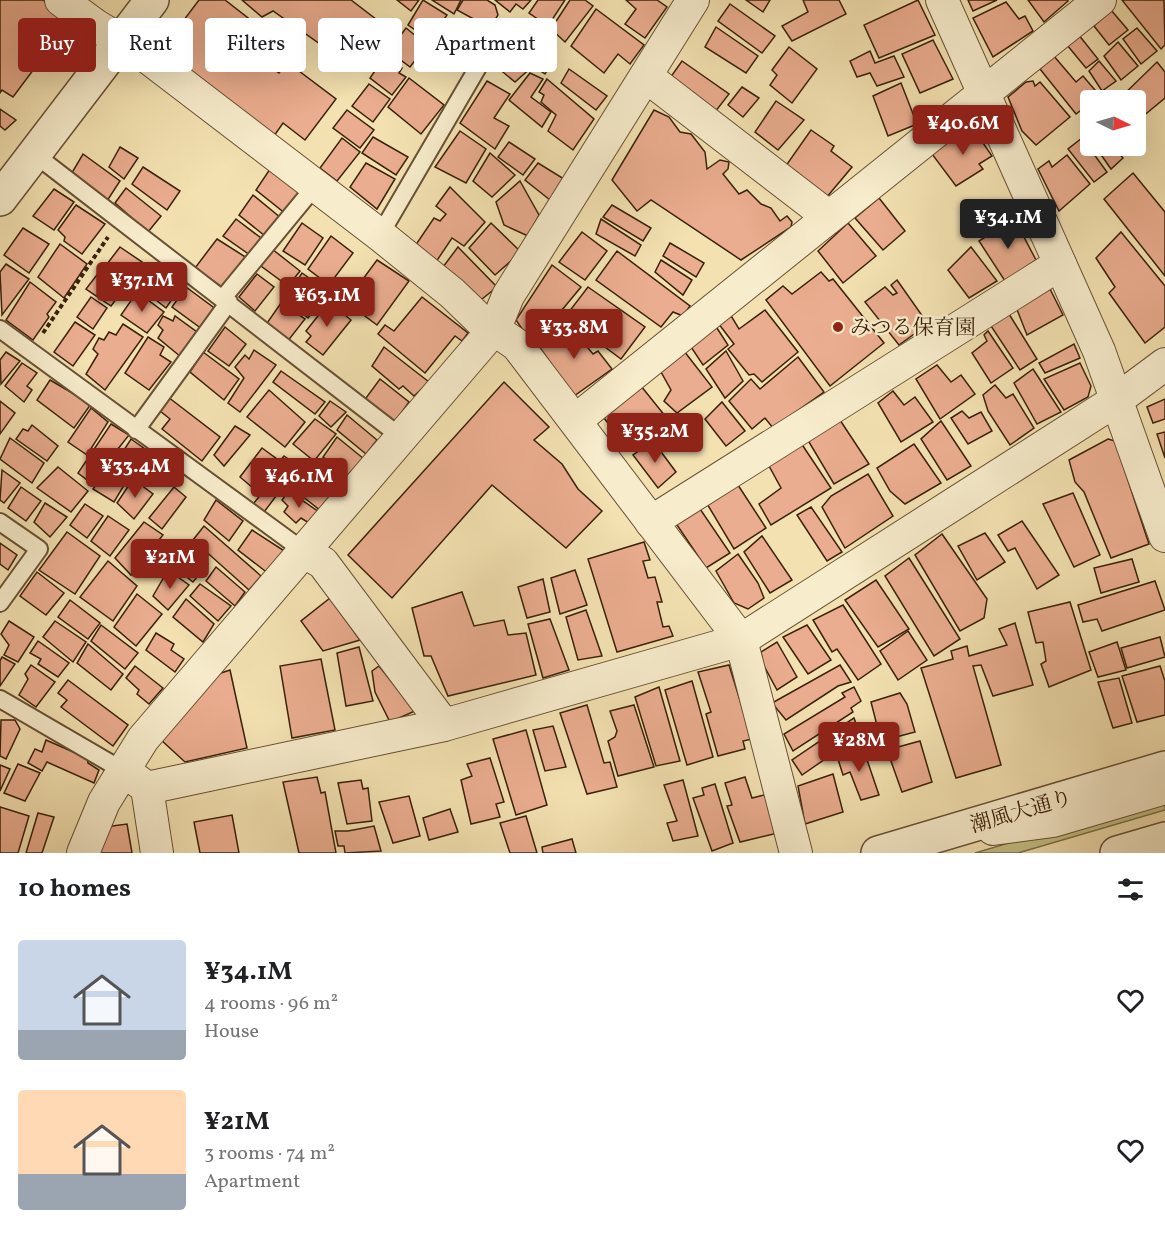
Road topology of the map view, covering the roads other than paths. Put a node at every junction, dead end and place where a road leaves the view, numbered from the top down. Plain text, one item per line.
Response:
1 (61, 0) edge
2 (152, 0) edge
3 (942, 0) edge
4 (1100, 0) edge
5 (686, 3) edge
6 (139, 18) edge
7 (108, 33) edge
8 (108, 58) edge
9 (167, 72) edge
10 (475, 72) edge
11 (647, 77) junction
12 (983, 93) junction
13 (33, 153) junction
14 (315, 185) junction
15 (0, 199) edge
16 (829, 217) junction
17 (380, 234) junction
18 (1060, 264) junction
19 (226, 300) junction
20 (495, 328) junction
21 (0, 329) edge
22 (1165, 364) edge
23 (1118, 399) junction
24 (576, 420) junction
25 (136, 430) junction
26 (401, 437) junction
27 (0, 522) edge
28 (651, 522) junction
29 (1163, 524) edge
30 (305, 552) junction
31 (0, 603) edge
32 (741, 640) junction
33 (0, 699) edge
34 (444, 725) junction
35 (1165, 768) edge
36 (122, 770) junction
37 (147, 788) junction
38 (1165, 789) edge
39 (930, 837) junction
40 (1165, 839) edge
41 (83, 853) edge
42 (157, 853) edge
43 (796, 853) edge
44 (878, 853) edge
45 (1117, 853) edge

1 - 7 street
2 - 6 street
3 - 12 street
4 - 12 street
5 - 11 street
8 - 13 street
9 - 14 street
10 - 17 lane
11 - 16 street
11 - 20 street
12 - 16 street
12 - 18 street
13 - 15 street
13 - 19 lane
14 - 17 street
14 - 19 lane
16 - 24 street
17 - 20 street
18 - 23 street
18 - 28 street
19 - 25 lane
19 - 26 lane
20 - 24 street
20 - 26 street
21 - 25 lane
22 - 23 street
23 - 29 street
23 - 32 street
24 - 28 street
25 - 30 lane
26 - 30 street
27 - 31 lane
28 - 32 street
30 - 34 street
30 - 36 street
32 - 34 street
32 - 43 street
33 - 36 lane
34 - 37 street
35 - 39 street, 潮風大通り
36 - 37 street
36 - 41 street
37 - 42 street
38 - 39 street
39 - 44 street, 潮風大通り
40 - 45 street

